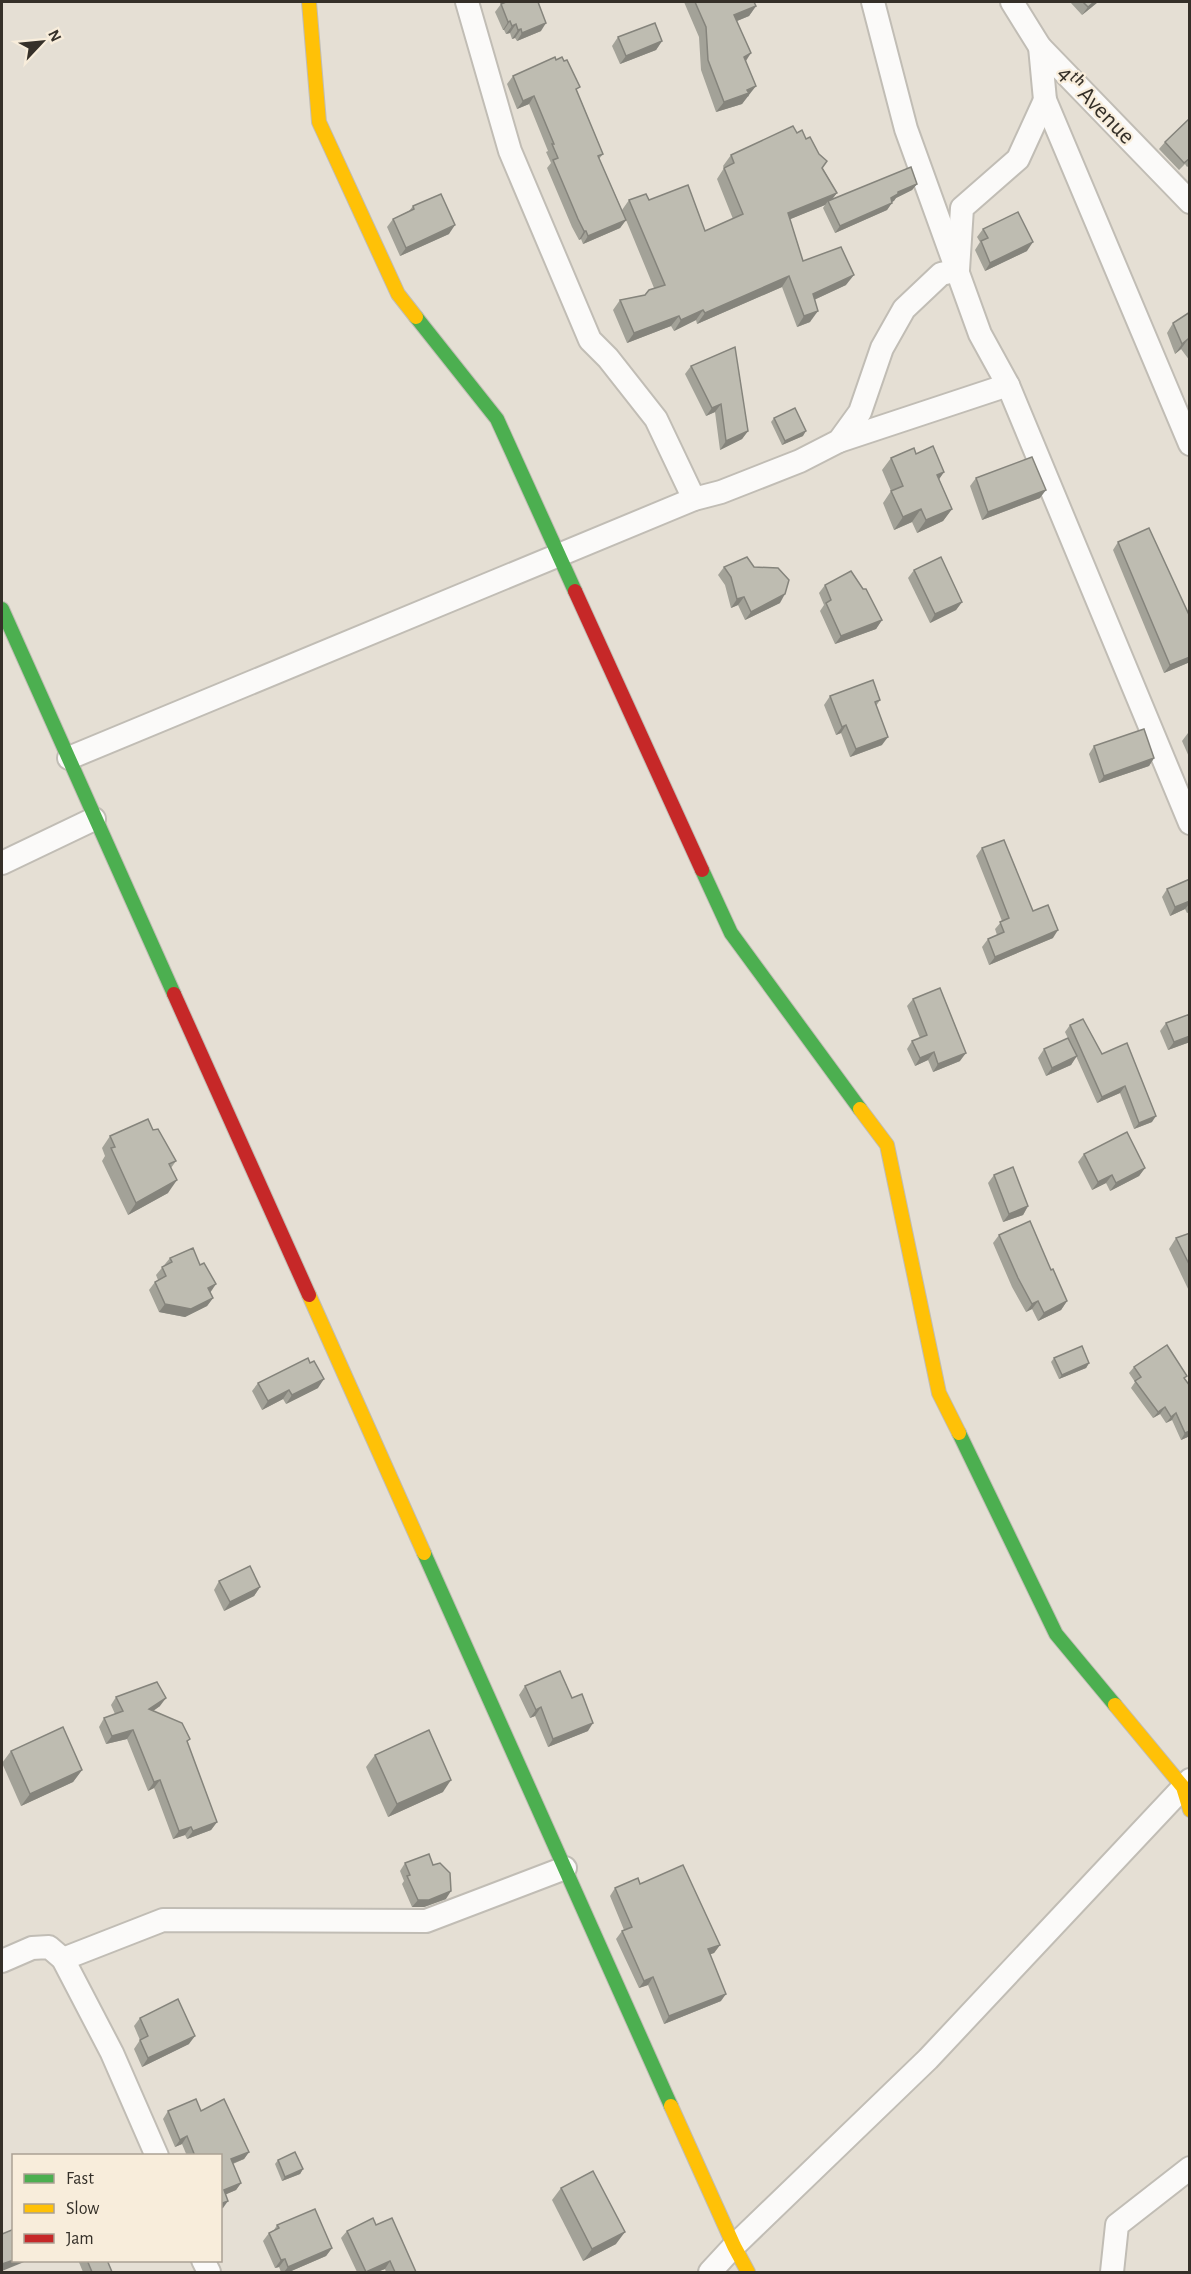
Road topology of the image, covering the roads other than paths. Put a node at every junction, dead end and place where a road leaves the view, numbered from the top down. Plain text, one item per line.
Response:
1 (309, 2) edge
2 (467, 2) edge
3 (873, 2) edge
4 (1012, 2) edge
5 (1040, 47) junction
6 (1045, 100) junction
7 (1190, 202) edge
8 (958, 270) junction
9 (1008, 385) junction
10 (839, 441) junction
11 (1190, 444) edge
12 (694, 499) junction
13 (559, 555) junction
14 (2, 609) edge
15 (69, 758) junction
16 (94, 819) junction
17 (1190, 823) edge
18 (2, 863) edge
19 (1186, 1784) edge
20 (1190, 1810) edge
21 (565, 1868) junction
22 (63, 1959) junction
23 (2, 1961) edge
24 (156, 2154) edge
25 (1190, 2168) edge
26 (734, 2246) junction
27 (710, 2272) edge
28 (748, 2272) edge
29 (1112, 2272) edge

1 - 13 street
2 - 12 street
3 - 8 street
4 - 5 street, 4ᵗʰ Avenue
5 - 6 street
5 - 7 street, 4ᵗʰ Avenue
6 - 8 street
6 - 11 street
8 - 9 street
8 - 10 street
9 - 10 street
9 - 17 street
10 - 12 street
12 - 13 street
13 - 15 street
13 - 19 street
14 - 15 street
15 - 16 street
16 - 18 street
16 - 21 street
19 - 20 street
19 - 26 street
21 - 22 street
21 - 26 street
22 - 23 street
22 - 24 street
25 - 29 street
26 - 27 street
26 - 28 street

